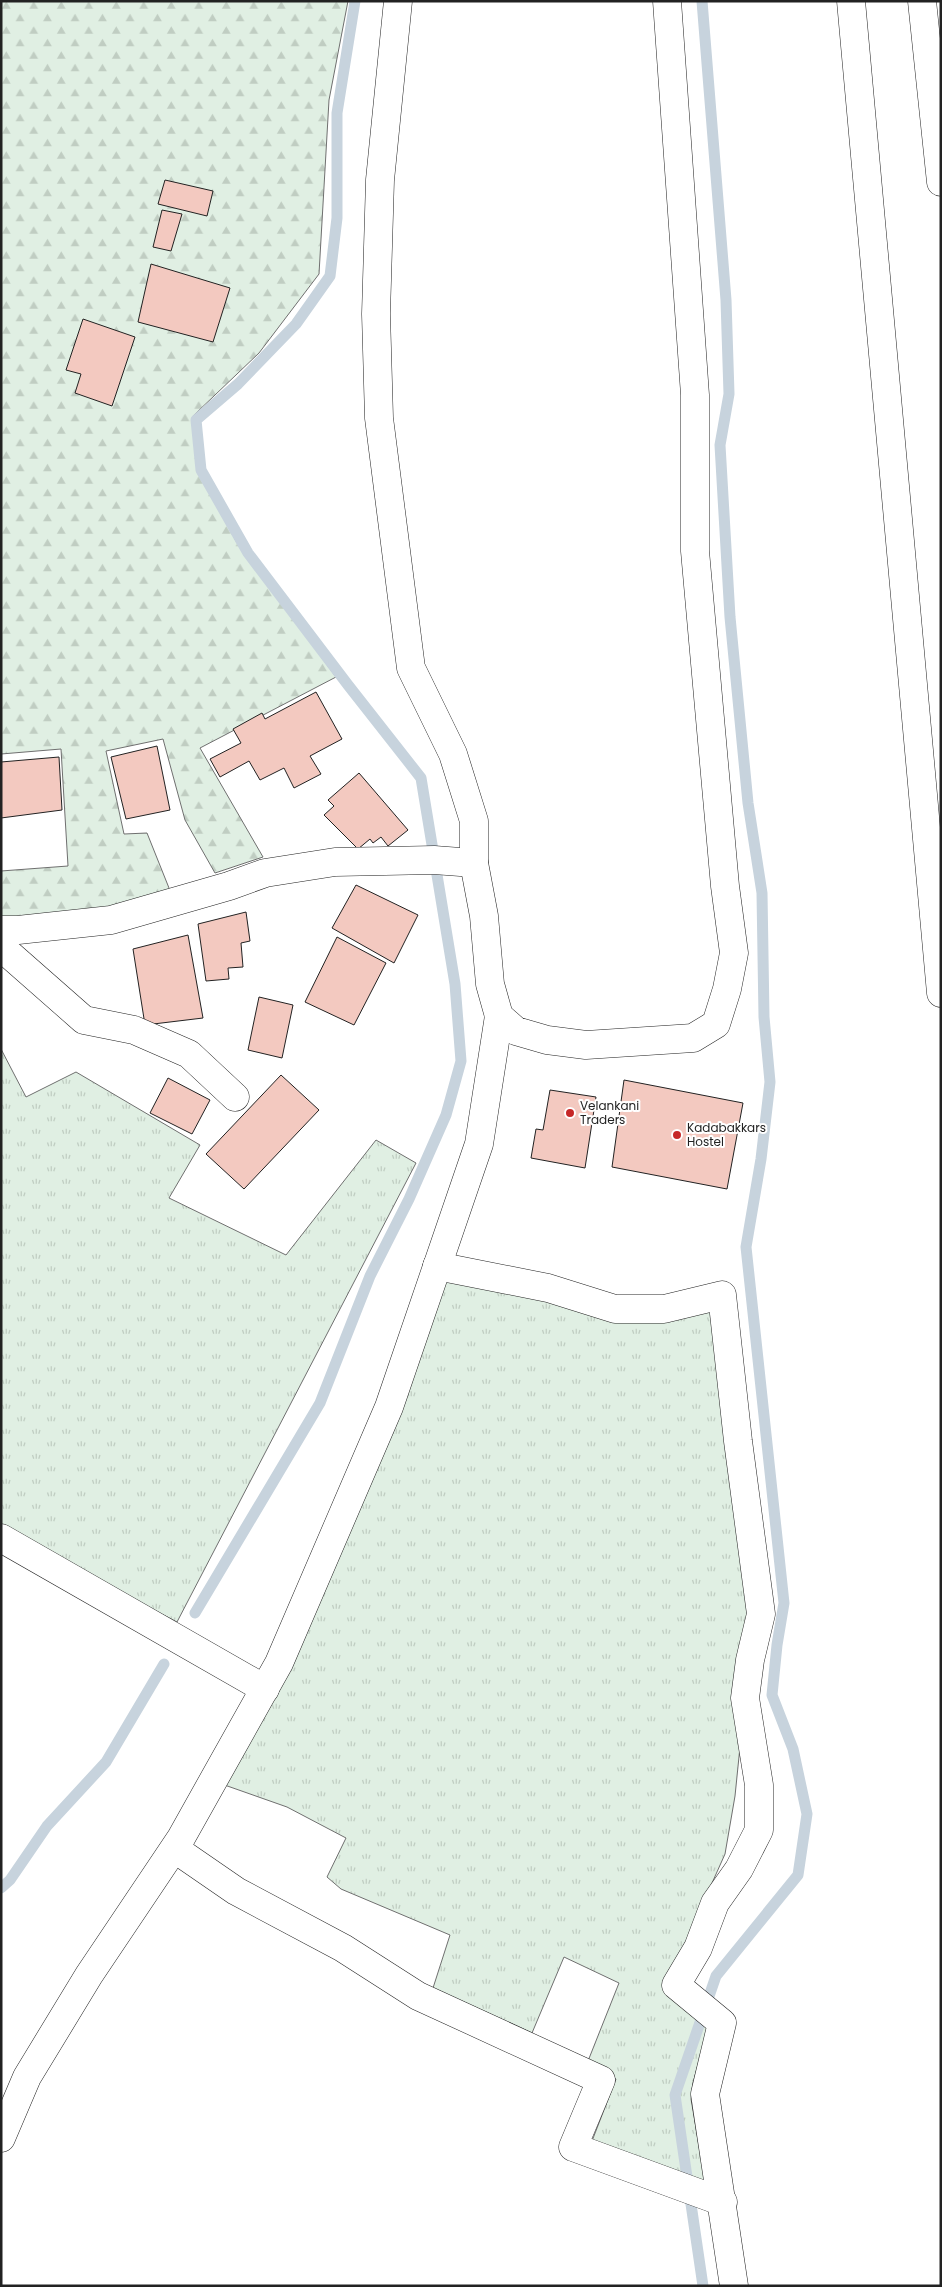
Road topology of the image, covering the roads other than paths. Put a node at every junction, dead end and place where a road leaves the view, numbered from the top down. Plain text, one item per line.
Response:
1 (398, 1) edge
2 (667, 1) edge
3 (851, 1) edge
4 (922, 1) edge
5 (941, 182) edge
6 (474, 863) junction
7 (1, 930) edge
8 (1, 947) edge
9 (941, 993) edge
10 (499, 1016) junction
11 (235, 1097) dead end
12 (437, 1266) junction
13 (1, 1538) edge
14 (265, 1689) junction
15 (174, 1849) junction
16 (1, 2138) edge
17 (715, 2199) junction
18 (734, 2286) edge

1 - 6 main road
2 - 10 main road
3 - 9 main road
4 - 5 main road
6 - 7 main road
6 - 10 main road
8 - 11 main road
10 - 12 main road
12 - 14 main road
12 - 17 main road
13 - 14 main road
14 - 15 main road
15 - 16 main road
15 - 17 main road
17 - 18 main road

